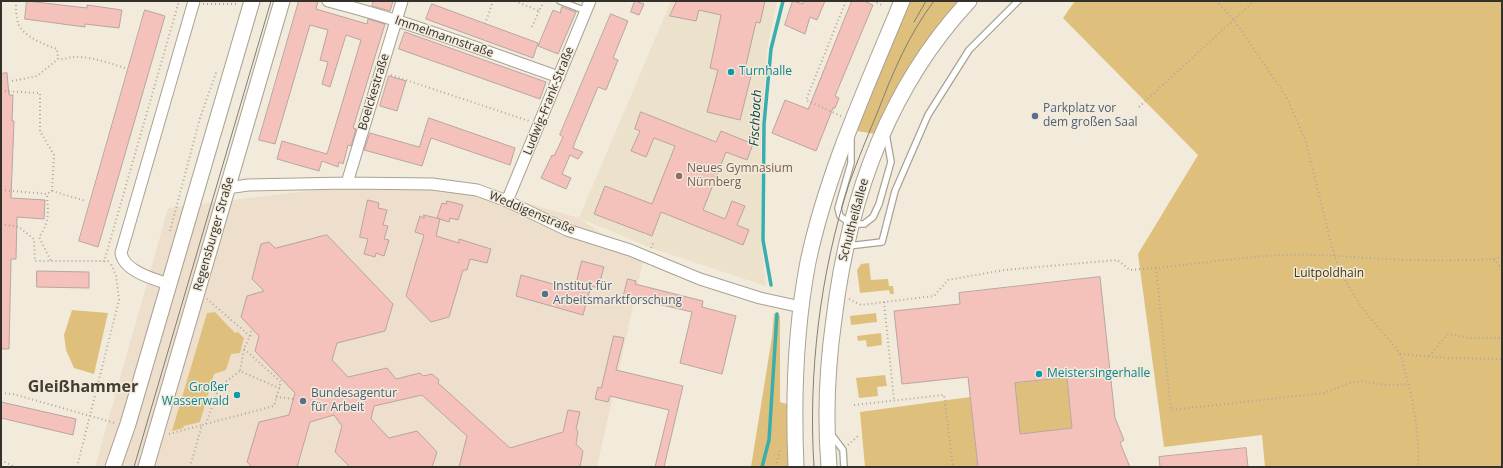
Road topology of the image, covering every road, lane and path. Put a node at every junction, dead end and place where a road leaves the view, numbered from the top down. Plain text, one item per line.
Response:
1 (16, 1) edge
2 (180, 1) edge
3 (193, 1) edge
4 (282, 1) edge
5 (328, 1) edge
6 (402, 1) edge
7 (493, 1) edge
8 (515, 1) edge
9 (544, 1) edge
10 (560, 1) edge
11 (846, 1) edge
12 (873, 1) edge
13 (902, 1) edge
14 (969, 1) edge
15 (1018, 1) edge
16 (1216, 1) edge
17 (1254, 1) edge
18 (246, 2) edge
19 (588, 6) edge
20 (884, 6) dead end
21 (539, 11) junction
22 (396, 20) junction
23 (1234, 20) junction
24 (485, 24) dead end
25 (532, 27) dead end
26 (58, 59) junction
27 (125, 68) dead end
28 (380, 71) junction
29 (558, 77) junction
30 (12, 81) dead end
31 (1, 91) edge
32 (1139, 107) dead end
33 (840, 115) dead end
34 (539, 125) junction
35 (884, 128) junction
36 (850, 129) junction
37 (347, 183) junction
38 (227, 188) junction
39 (1, 190) edge
40 (52, 191) junction
41 (47, 194) junction
42 (86, 201) dead end
43 (507, 201) junction
44 (1, 224) edge
45 (851, 224) junction
46 (654, 241) dead end
47 (652, 245) dead end
48 (846, 246) junction
49 (1334, 255) junction
50 (1502, 257) edge
51 (1494, 259) junction
52 (122, 260) junction
53 (51, 261) junction
54 (104, 262) junction
55 (110, 262) junction
56 (1156, 268) junction
57 (1502, 269) edge
58 (169, 284) junction
59 (197, 290) junction
60 (846, 297) dead end
61 (884, 302) junction
62 (801, 307) junction
63 (252, 328) dead end
64 (250, 336) junction
65 (1502, 338) edge
66 (244, 349) junction
67 (1400, 354) junction
68 (1429, 356) junction
69 (1502, 359) edge
70 (240, 370) junction
71 (1409, 384) junction
72 (279, 388) junction
73 (1, 393) edge
74 (276, 397) junction
75 (294, 399) dead end
76 (894, 400) junction
77 (854, 405) dead end
78 (89, 416) junction
79 (115, 423) dead end
80 (206, 424) junction
81 (202, 425) junction
82 (827, 429) junction
83 (169, 434) dead end
84 (858, 436) dead end
85 (780, 450) dead end
86 (843, 450) junction
87 (1, 460) edge
88 (147, 466) edge
89 (15, 467) edge
90 (77, 467) edge
91 (113, 467) edge
92 (190, 467) edge
93 (776, 467) edge
94 (796, 467) edge
95 (828, 467) edge
96 (844, 467) edge
97 (953, 467) edge
98 (1418, 467) edge

1 - 26 path
2 - 54 path
3 - 18 path
3 - 52 street
4 - 38 main road, Regensburger Straße
5 - 22 street, Immelmannstraße
6 - 22 street, Boelckestraße
7 - 24 path
8 - 21 path
9 - 21 path
10 - 19 lane
11 - 33 path
12 - 20 path
13 - 36 main road
14 - 35 main road, Schultheißallee
15 - 48 lane
16 - 23 path
17 - 23 path
18 - 58 main road
19 - 29 street, Ludwig-Frank-Straße
21 - 25 path
22 - 28 street, Boelckestraße
22 - 29 street, Immelmannstraße
23 - 32 path
23 - 49 path
26 - 27 path
26 - 30 path
28 - 34 path
28 - 37 street, Boelckestraße
29 - 34 street, Ludwig-Frank-Straße
31 - 40 path
34 - 43 street, Ludwig-Frank-Straße
35 - 45 main road, Schultheißallee
35 - 45 lane
36 - 45 lane
36 - 62 main road
37 - 38 street, Weddigenstraße
37 - 43 street, Weddigenstraße
38 - 59 main road, Regensburger Straße
39 - 41 path
40 - 41 path
40 - 42 path
41 - 53 path
43 - 62 street, Weddigenstraße
44 - 53 path
45 - 48 main road, Schultheißallee
46 - 47 path
48 - 82 main road, Schultheißallee
49 - 51 path
49 - 56 path
49 - 67 path
50 - 51 path
51 - 57 path
52 - 55 path
52 - 58 street
53 - 54 path
54 - 55 path
55 - 78 path
56 - 61 path
56 - 71 path
58 - 91 main road
59 - 64 path
59 - 88 main road, Regensburger Straße
60 - 61 path
61 - 76 path
62 - 94 main road
63 - 64 path
64 - 66 path
65 - 68 path
66 - 70 path
66 - 72 path
67 - 68 path
67 - 71 path
68 - 69 path
70 - 72 path
70 - 80 path
71 - 98 path
72 - 74 path
73 - 78 path
74 - 75 path
74 - 80 path
76 - 77 path
76 - 97 path
78 - 79 path
78 - 90 path
80 - 81 path
81 - 83 path
81 - 92 path
82 - 86 lane
82 - 95 main road, Schultheißallee
84 - 86 path
85 - 93 path
86 - 96 lane
87 - 89 path

